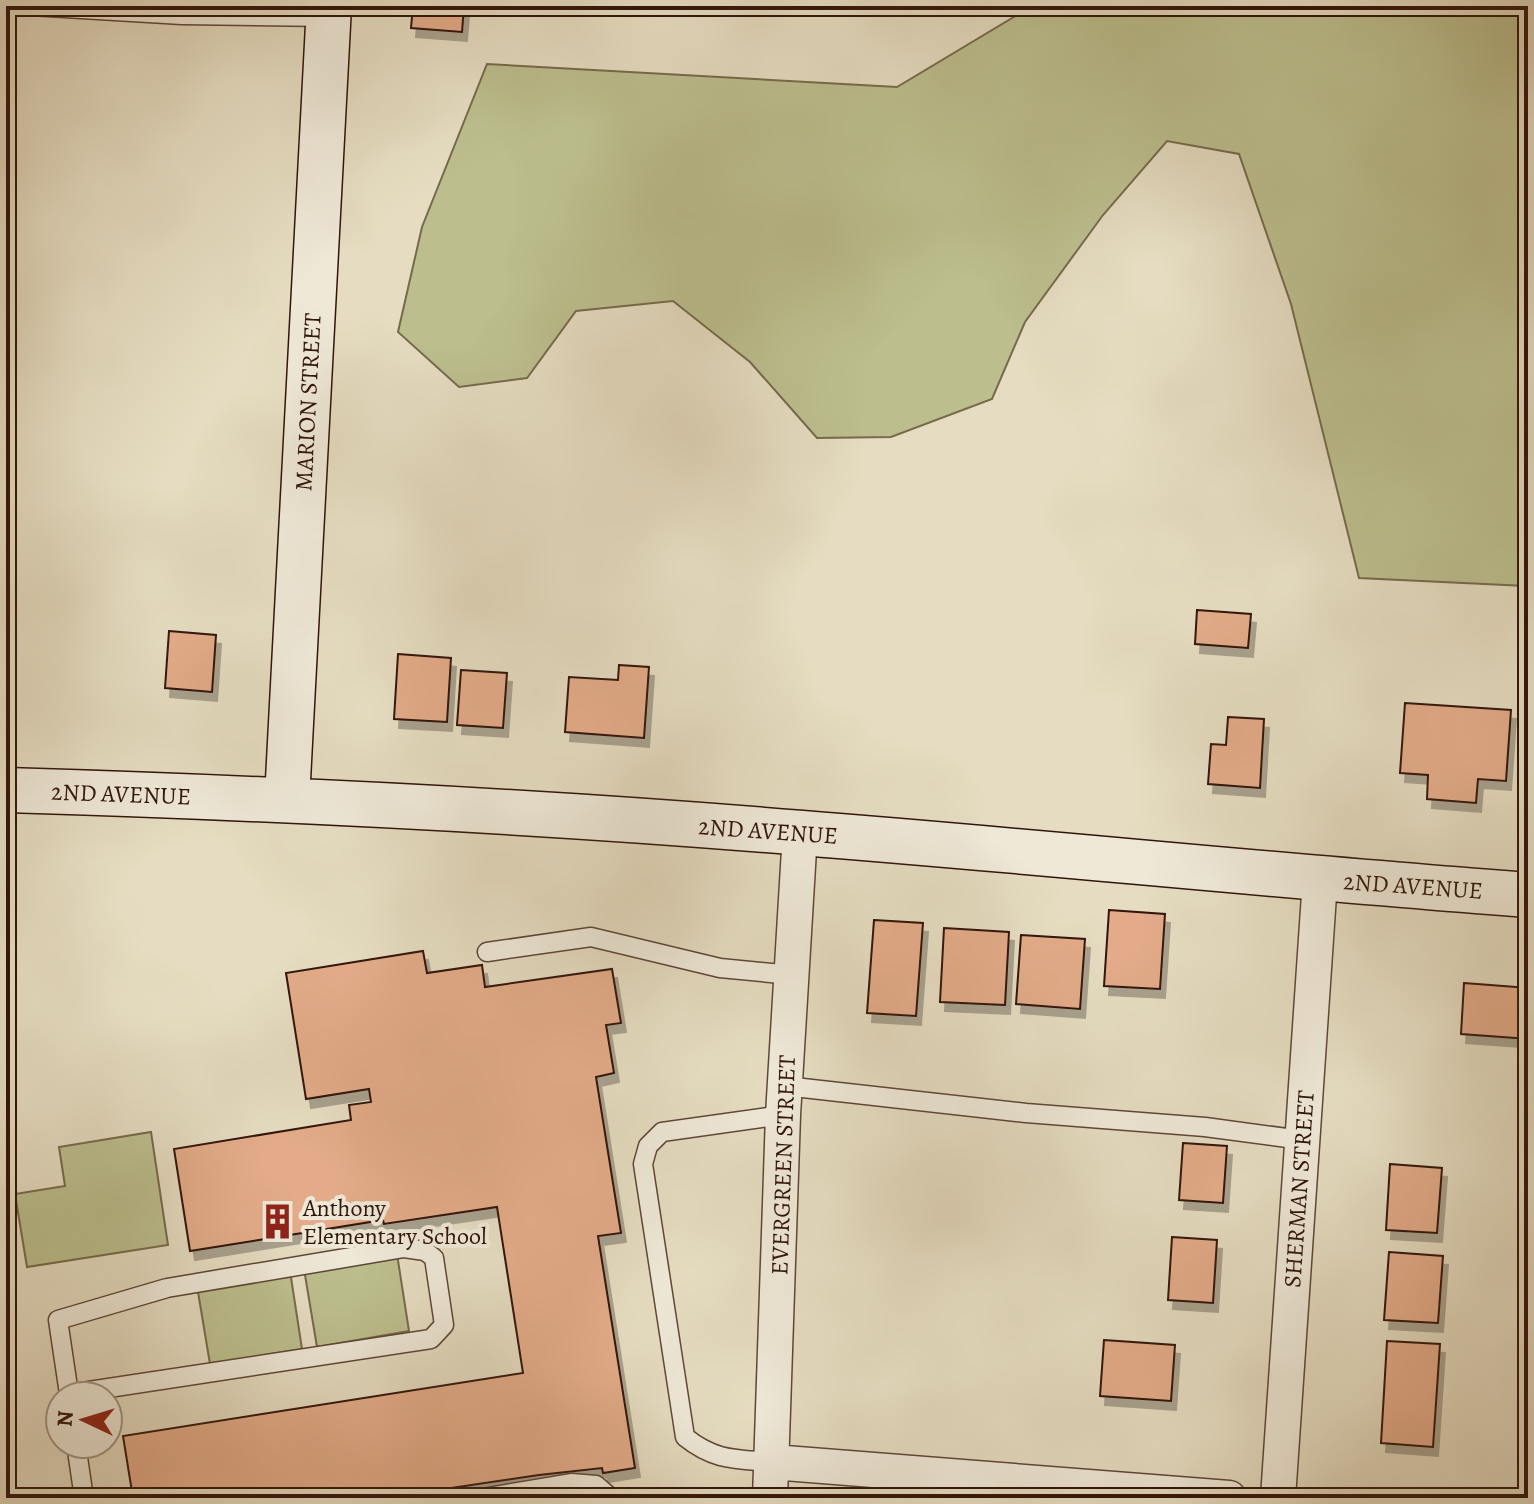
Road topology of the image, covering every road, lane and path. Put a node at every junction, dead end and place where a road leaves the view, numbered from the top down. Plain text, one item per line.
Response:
1 (31, 6) edge
2 (328, 12) edge
3 (6, 790) edge
4 (287, 799) junction
5 (800, 833) junction
6 (1320, 880) junction
7 (1528, 895) edge
8 (487, 952) dead end
9 (792, 975) junction
10 (784, 1100) junction
11 (1302, 1140) junction
12 (69, 1395) edge
13 (78, 1460) edge
14 (772, 1462) junction
15 (84, 1498) edge
16 (482, 1498) edge
17 (611, 1498) edge
18 (770, 1498) edge
19 (1229, 1498) edge
20 (1278, 1498) edge

1 - 2 lane
2 - 4 street, MARION STREET
3 - 4 street, 2ND AVENUE
4 - 5 street, 2ND AVENUE
5 - 6 street, 2ND AVENUE
5 - 9 street, EVERGREEN STREET
6 - 7 street, 2ND AVENUE
6 - 11 street, SHERMAN STREET
8 - 9 lane
9 - 10 street, EVERGREEN STREET
10 - 11 lane
10 - 14 street, EVERGREEN STREET
10 - 14 lane
11 - 20 street, SHERMAN STREET
12 - 12 lane
13 - 15 lane
14 - 18 street, EVERGREEN STREET
14 - 19 street
16 - 17 lane

